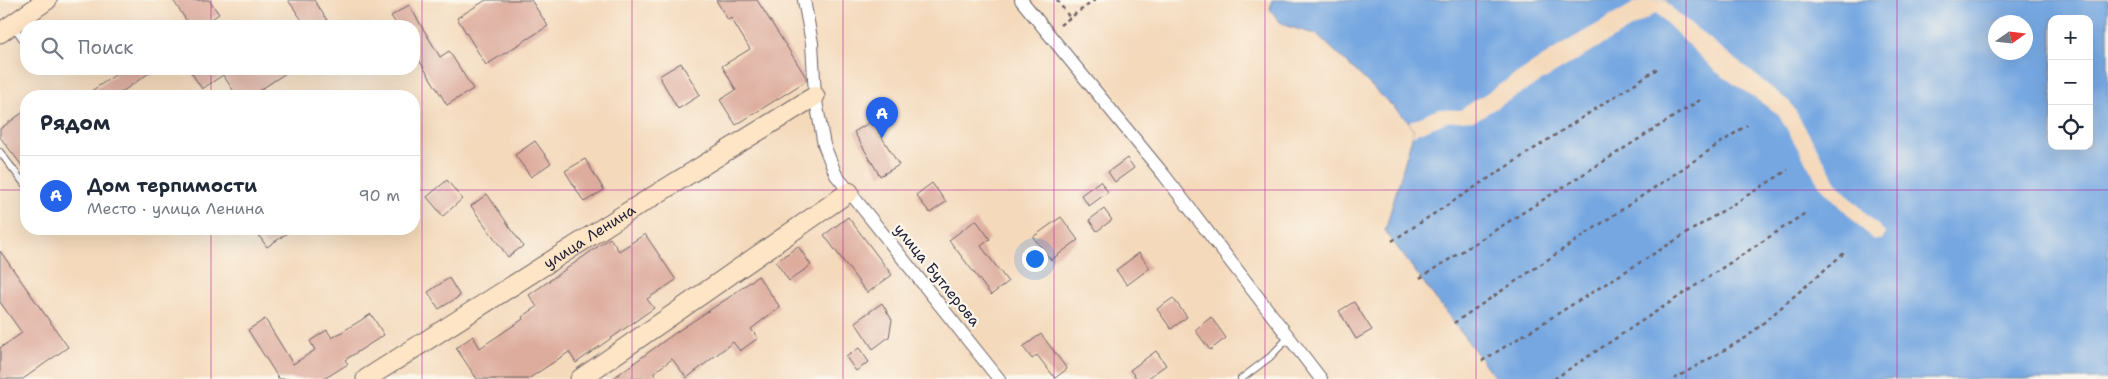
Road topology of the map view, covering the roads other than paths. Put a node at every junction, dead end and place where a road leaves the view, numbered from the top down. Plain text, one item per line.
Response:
1 (48, 0) edge
2 (804, 0) edge
3 (1021, 0) edge
4 (6, 29) edge
5 (20, 40) edge
6 (815, 96) junction
7 (0, 152) edge
8 (20, 178) edge
9 (849, 192) junction
10 (1289, 338) junction
11 (366, 379) edge
12 (580, 379) edge
13 (999, 379) edge
14 (1241, 379) edge
15 (1321, 379) edge

1 - 4 street
2 - 6 street, улица Бутлерова
3 - 10 street
4 - 5 lane
6 - 9 street, улица Бутлерова
6 - 11 street, улица Ленина
7 - 8 lane
9 - 12 street
9 - 13 street, улица Бутлерова
10 - 14 lane
10 - 15 street

